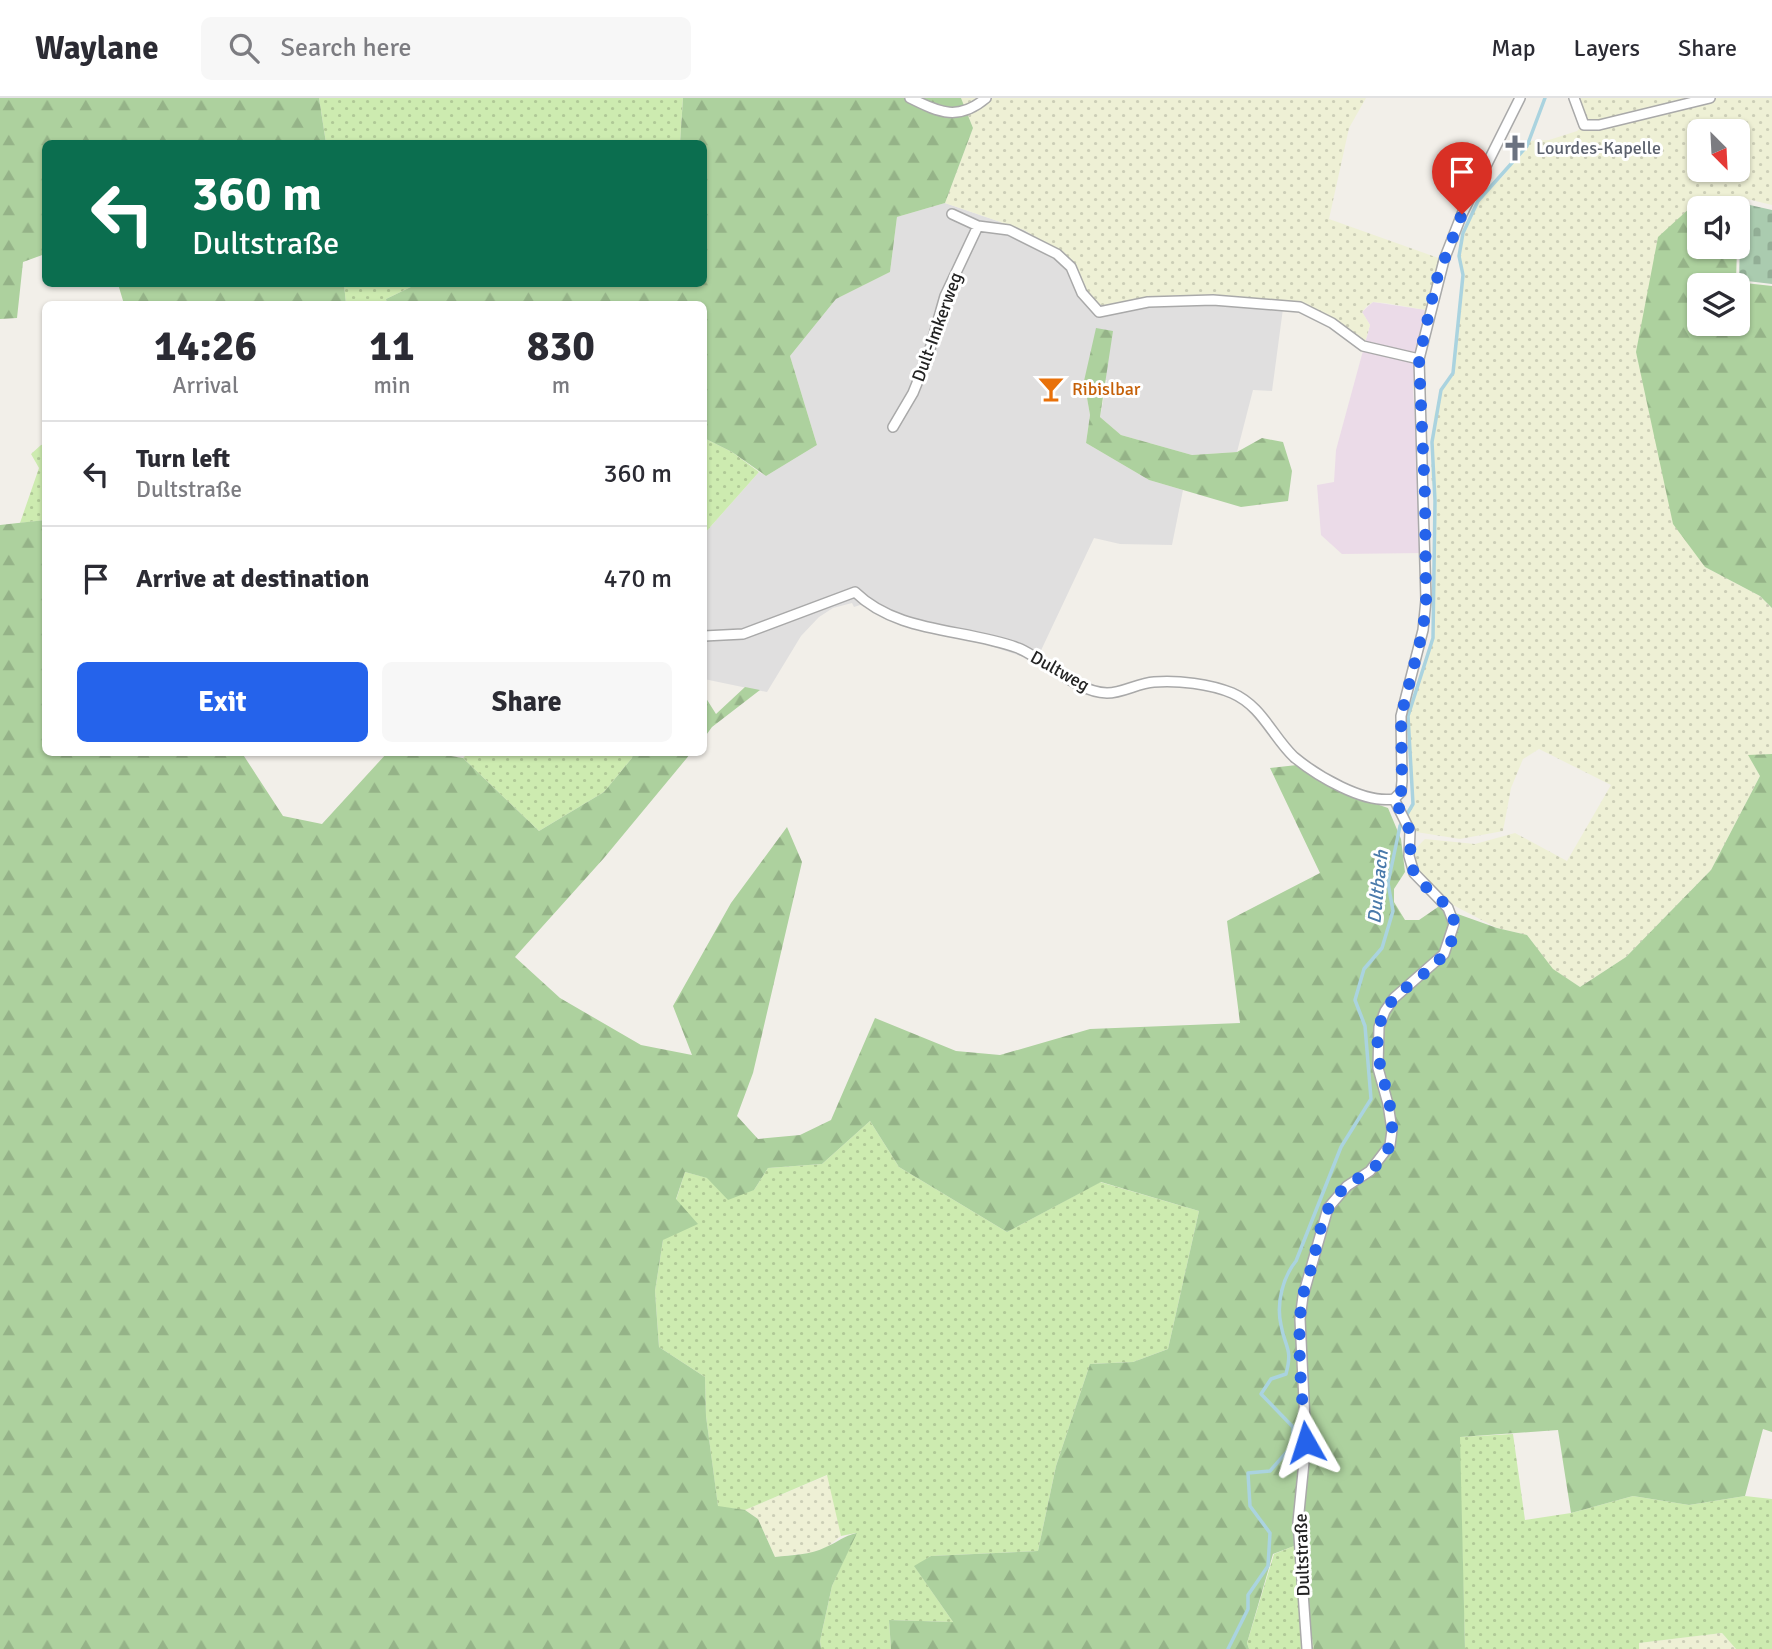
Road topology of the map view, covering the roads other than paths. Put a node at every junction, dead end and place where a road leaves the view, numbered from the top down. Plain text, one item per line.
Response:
1 (911, 98) edge
2 (986, 98) edge
3 (1520, 98) edge
4 (1574, 98) edge
5 (1710, 98) edge
6 (952, 214) dead end
7 (978, 226) junction
8 (1419, 359) junction
9 (893, 427) dead end
10 (707, 636) edge
11 (1394, 799) junction
12 (1307, 1649) edge

1 - 2 street
3 - 8 street
4 - 5 street
6 - 7 street
7 - 8 street
7 - 9 street, Dult-Imkerweg
8 - 11 street
10 - 11 street, Dultweg
11 - 12 street, Dultstraße

